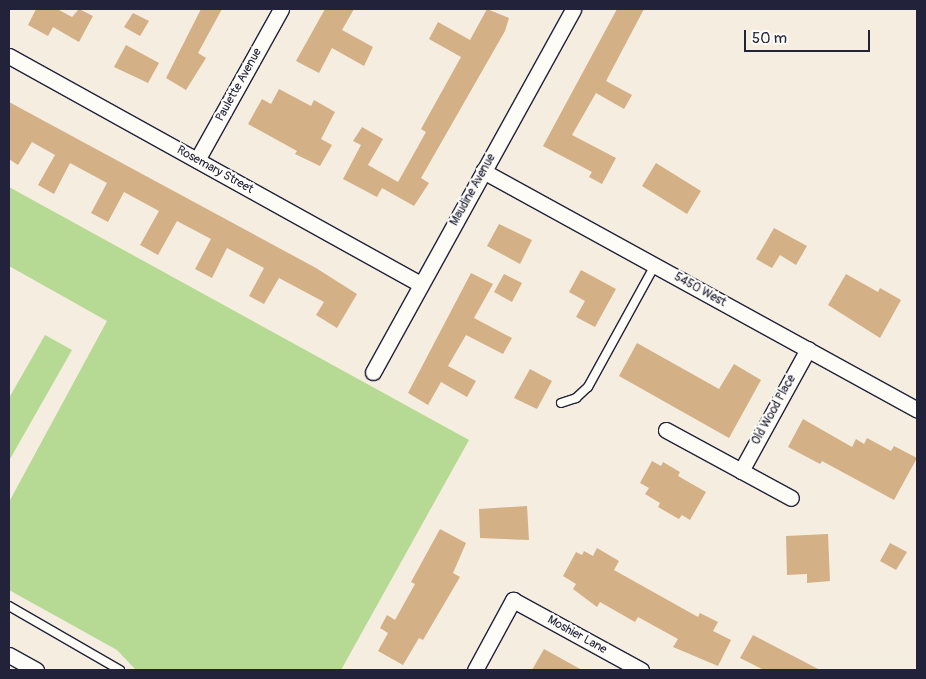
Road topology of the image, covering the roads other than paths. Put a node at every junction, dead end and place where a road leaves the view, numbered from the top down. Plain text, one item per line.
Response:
1 (281, 9) edge
2 (573, 9) edge
3 (9, 56) edge
4 (197, 160) junction
5 (484, 171) junction
6 (655, 265) junction
7 (421, 284) junction
8 (808, 349) junction
9 (373, 372) dead end
10 (561, 403) dead end
11 (917, 410) edge
12 (666, 430) dead end
13 (741, 471) junction
14 (791, 498) dead end
15 (9, 606) edge
16 (9, 655) edge
17 (36, 670) edge
18 (120, 670) edge
19 (475, 670) edge
20 (641, 670) edge

1 - 4 street, Paulette Avenue
2 - 5 street, Maudine Avenue
3 - 4 street, Rosemary Street
4 - 7 street, Rosemary Street
5 - 6 street, 5450 West
5 - 7 street, Maudine Avenue
6 - 8 street, 5450 West
6 - 10 lane
7 - 9 street, Maudine Avenue
8 - 11 street, 5450 West
8 - 13 street, Old Wood Place
12 - 13 street
13 - 14 street
15 - 18 lane
16 - 17 street
19 - 20 street, Moshier Lane

